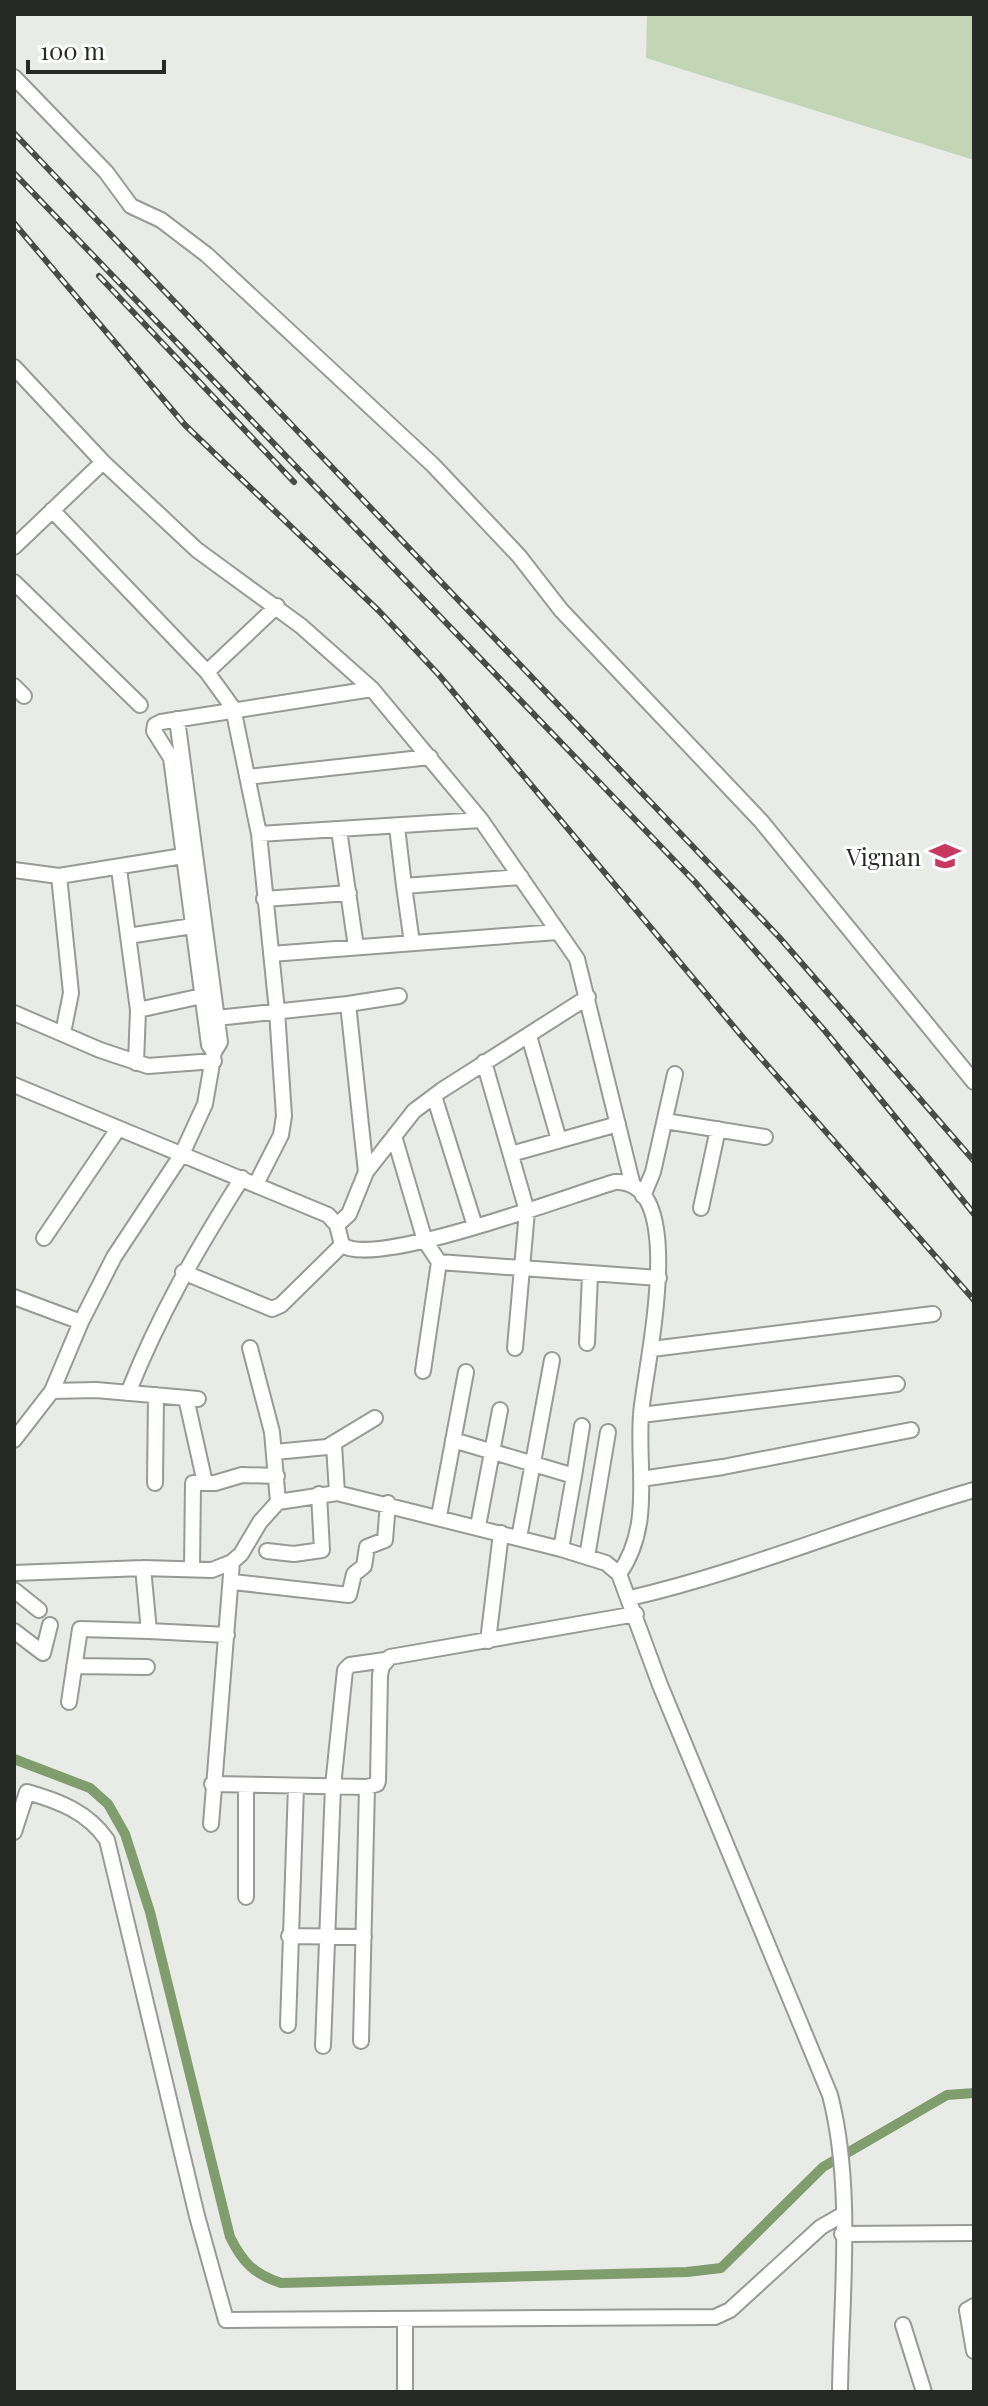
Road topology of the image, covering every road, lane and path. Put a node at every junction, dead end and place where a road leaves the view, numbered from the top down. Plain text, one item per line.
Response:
1 (14, 77) edge
2 (14, 367) edge
3 (103, 462) junction
4 (52, 510) junction
5 (14, 547) edge
6 (14, 582) edge
7 (277, 606) junction
8 (207, 672) junction
9 (372, 689) junction
10 (140, 705) dead end
11 (233, 708) junction
12 (177, 719) junction
13 (430, 757) junction
14 (247, 777) junction
15 (481, 820) junction
16 (397, 827) junction
17 (339, 830) junction
18 (259, 834) junction
19 (183, 856) junction
20 (119, 869) junction
21 (14, 870) edge
22 (59, 876) junction
23 (521, 877) junction
24 (404, 886) junction
25 (349, 893) junction
26 (264, 899) junction
27 (198, 926) junction
28 (557, 932) junction
29 (128, 936) junction
30 (412, 943) junction
31 (356, 947) junction
32 (271, 954) junction
33 (202, 996) junction
34 (399, 996) dead end
35 (588, 997) junction
36 (348, 1004) junction
37 (138, 1010) junction
38 (277, 1011) junction
39 (14, 1013) edge
40 (217, 1018) junction
41 (63, 1033) junction
42 (529, 1036) junction
43 (214, 1056) junction
44 (484, 1062) junction
45 (136, 1063) junction
46 (675, 1074) dead end
47 (974, 1082) edge
48 (14, 1085) edge
49 (434, 1096) junction
50 (665, 1121) junction
51 (618, 1124) junction
52 (118, 1129) junction
53 (718, 1129) junction
54 (394, 1136) junction
55 (765, 1137) dead end
56 (559, 1140) junction
57 (182, 1154) junction
58 (511, 1154) junction
59 (366, 1172) junction
60 (249, 1181) junction
61 (638, 1191) junction
62 (701, 1208) dead end
63 (527, 1211) junction
64 (337, 1225) junction
65 (475, 1226) junction
66 (44, 1238) dead end
67 (425, 1241) junction
68 (342, 1245) junction
69 (439, 1262) junction
70 (522, 1270) junction
71 (183, 1272) junction
72 (590, 1275) junction
73 (659, 1278) junction
74 (14, 1297) edge
75 (933, 1314) dead end
76 (81, 1322) junction
77 (587, 1343) dead end
78 (250, 1348) dead end
79 (515, 1348) dead end
80 (652, 1349) junction
81 (552, 1360) dead end
82 (423, 1371) dead end
83 (466, 1372) dead end
84 (897, 1384) dead end
85 (52, 1391) junction
86 (128, 1393) junction
87 (156, 1395) junction
88 (500, 1410) dead end
89 (641, 1415) junction
90 (375, 1418) dead end
91 (582, 1426) dead end
92 (911, 1430) dead end
93 (608, 1432) dead end
94 (14, 1440) edge
95 (453, 1440) junction
96 (334, 1445) junction
97 (492, 1451) junction
98 (275, 1452) junction
99 (534, 1464) junction
100 (277, 1476) junction
101 (574, 1476) junction
102 (641, 1479) junction
103 (155, 1483) dead end
104 (205, 1483) junction
105 (974, 1490) edge
106 (337, 1493) junction
107 (319, 1494) junction
108 (278, 1502) junction
109 (388, 1503) junction
110 (439, 1516) junction
111 (478, 1526) junction
112 (501, 1533) junction
113 (519, 1538) junction
114 (561, 1549) junction
115 (267, 1551) dead end
116 (587, 1557) junction
117 (232, 1562) junction
118 (143, 1568) junction
119 (192, 1569) junction
120 (14, 1573) edge
121 (619, 1574) junction
122 (233, 1582) junction
123 (14, 1590) edge
124 (630, 1598) junction
125 (39, 1610) dead end
126 (636, 1614) junction
127 (50, 1625) dead end
128 (14, 1631) edge
129 (149, 1631) junction
130 (227, 1635) junction
131 (488, 1641) junction
132 (385, 1660) junction
133 (74, 1666) junction
134 (147, 1667) dead end
135 (69, 1702) dead end
136 (212, 1784) junction
137 (246, 1785) junction
138 (296, 1786) junction
139 (333, 1786) junction
140 (367, 1787) junction
141 (21, 1790) edge
142 (211, 1824) dead end
143 (14, 1832) edge
144 (246, 1897) dead end
145 (289, 1936) junction
146 (364, 1937) junction
147 (329, 1938) junction
148 (288, 2025) dead end
149 (361, 2041) dead end
150 (323, 2046) dead end
151 (842, 2215) junction
152 (974, 2233) edge
153 (842, 2234) junction
154 (974, 2306) edge
155 (405, 2320) junction
156 (903, 2325) dead end
157 (974, 2351) edge
158 (405, 2392) edge
159 (840, 2392) edge
160 (924, 2392) edge

1 - 47 street
2 - 3 street
3 - 4 street
3 - 7 street
4 - 5 street
4 - 8 street
6 - 10 street
7 - 8 street
7 - 9 street
8 - 11 street
9 - 11 street
9 - 13 street
11 - 12 street
11 - 14 street
12 - 19 street
12 - 27 street
13 - 14 street
13 - 15 street
14 - 18 street
15 - 16 street
15 - 23 street
16 - 17 street
16 - 24 street
17 - 18 street
17 - 25 street
18 - 26 street
19 - 20 street
19 - 27 street
20 - 22 street
20 - 29 street
21 - 22 street
22 - 41 street
23 - 24 street
23 - 28 street
24 - 30 street
25 - 26 street
25 - 31 street
26 - 32 street
27 - 29 street
27 - 33 street
27 - 40 street
28 - 30 street
28 - 35 street
29 - 37 street
30 - 31 street
31 - 32 street
32 - 38 street
33 - 37 street
33 - 43 street
34 - 36 street
35 - 42 street
35 - 51 street
36 - 38 street
36 - 59 street
37 - 45 street
38 - 40 street
38 - 60 street
39 - 41 street
40 - 43 street
41 - 45 street
42 - 44 street
42 - 56 street
43 - 45 street
43 - 57 street
44 - 49 street
44 - 58 street
46 - 50 street
48 - 52 street
49 - 54 street
49 - 65 street
50 - 53 street
50 - 61 street
51 - 56 street
51 - 61 street
52 - 57 street
52 - 66 street
53 - 55 street
53 - 62 street
54 - 59 street
54 - 67 street
56 - 58 street
57 - 60 street
57 - 76 street
58 - 63 street
59 - 64 street
60 - 64 street
60 - 71 street
61 - 63 street
61 - 73 street
63 - 65 street
63 - 70 street
64 - 68 street
65 - 67 street
67 - 68 street
67 - 69 street
68 - 71 street
69 - 70 street
69 - 82 street
70 - 72 street
70 - 79 street
71 - 86 street
72 - 73 street
72 - 77 street
73 - 80 street
74 - 76 street
75 - 80 street
76 - 85 street
78 - 98 street
80 - 89 street
81 - 99 street
83 - 95 street
84 - 89 street
85 - 86 street
85 - 94 street
86 - 87 street
87 - 103 street
87 - 104 street
88 - 97 street
89 - 102 street
90 - 96 street
91 - 101 street
92 - 102 street
93 - 116 street
95 - 97 street
95 - 110 street
96 - 98 street
96 - 106 street
97 - 99 street
97 - 111 street
98 - 100 street
99 - 101 street
99 - 113 street
100 - 104 street
100 - 108 street
101 - 114 street
102 - 121 street
104 - 119 street
105 - 124 street
106 - 107 street
106 - 109 street
107 - 108 street
107 - 115 street
108 - 117 street
109 - 110 street
109 - 122 street
110 - 111 street
111 - 112 street
112 - 113 street
112 - 131 street
113 - 114 street
114 - 116 street
116 - 121 street
117 - 119 street
117 - 122 street
118 - 119 street
118 - 120 street
118 - 129 street
121 - 124 street
122 - 130 street
123 - 125 street
124 - 126 street
126 - 131 street
126 - 151 street
127 - 128 street
129 - 130 street
129 - 133 street
130 - 136 street
131 - 132 street
132 - 139 street
132 - 140 street
133 - 134 street
133 - 135 street
136 - 137 street
136 - 142 street
137 - 138 street
137 - 144 street
138 - 139 street
138 - 145 street
139 - 140 street
139 - 147 street
140 - 146 street
141 - 143 street
141 - 155 street
145 - 147 street
145 - 148 street
146 - 147 street
146 - 149 street
147 - 150 street
151 - 153 street
151 - 155 street
152 - 153 street
153 - 159 street
154 - 157 street
155 - 158 street
156 - 160 street

